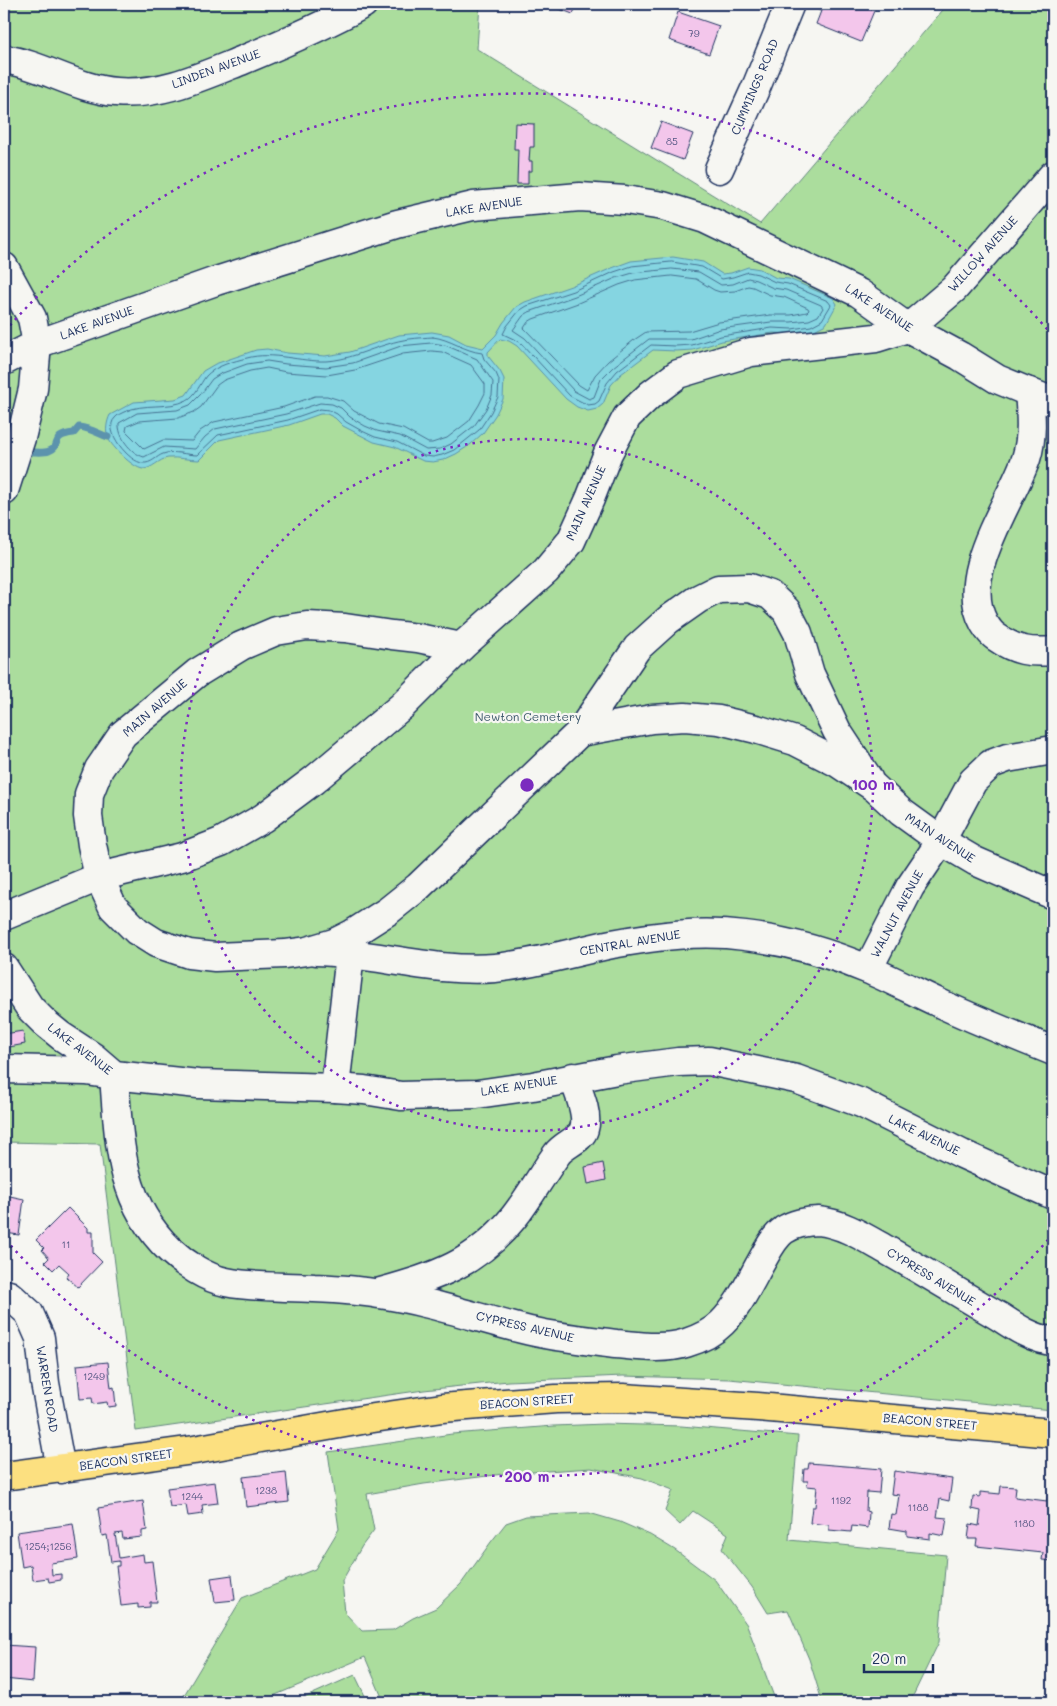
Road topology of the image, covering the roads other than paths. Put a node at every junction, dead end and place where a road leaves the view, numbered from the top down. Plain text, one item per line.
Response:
1 (363, 4) edge
2 (790, 4) edge
3 (4, 59) edge
4 (720, 169) dead end
5 (1053, 175) edge
6 (4, 266) edge
7 (908, 328) junction
8 (37, 344) junction
9 (4, 361) edge
10 (1029, 392) junction
11 (1053, 402) edge
12 (4, 491) edge
13 (461, 647) junction
14 (1053, 651) edge
15 (580, 732) junction
16 (1053, 750) edge
17 (874, 787) junction
18 (941, 841) junction
19 (99, 877) junction
20 (1053, 895) edge
21 (4, 916) edge
22 (352, 944) junction
23 (868, 969) junction
24 (5, 973) edge
25 (1053, 1051) edge
26 (4, 1069) edge
27 (114, 1075) junction
28 (574, 1077) junction
29 (335, 1088) junction
30 (1053, 1195) edge
31 (376, 1293) junction
32 (4, 1294) edge
33 (1053, 1341) edge
34 (1053, 1433) edge
35 (61, 1469) junction
36 (4, 1476) edge

1 - 3 street, LINDEN AVENUE
2 - 4 street, CUMMINGS ROAD
5 - 7 street, WILLOW AVENUE
6 - 8 street
7 - 8 street, LAKE AVENUE
7 - 10 street, LAKE AVENUE
7 - 13 street, MAIN AVENUE
8 - 9 street, LAKE AVENUE
8 - 12 street
10 - 11 street, LAKE AVENUE
10 - 14 street
13 - 19 street
13 - 19 street, MAIN AVENUE
15 - 17 street, MAIN AVENUE
15 - 17 street
15 - 22 street, MAIN AVENUE
16 - 18 street, WALNUT AVENUE
17 - 18 street, MAIN AVENUE
18 - 20 street, MAIN AVENUE
18 - 23 street, WALNUT AVENUE
19 - 21 street
19 - 22 street, MAIN AVENUE
22 - 23 street, CENTRAL AVENUE
22 - 29 street
23 - 25 street, CENTRAL AVENUE
24 - 27 street, LAKE AVENUE
26 - 27 street
27 - 29 street, LAKE AVENUE
27 - 31 street, CYPRESS AVENUE
28 - 29 street, LAKE AVENUE
28 - 30 street, LAKE AVENUE
28 - 31 street
31 - 33 street, CYPRESS AVENUE
32 - 35 street, WARREN ROAD
34 - 35 main road, BEACON STREET
35 - 36 main road, BEACON STREET

